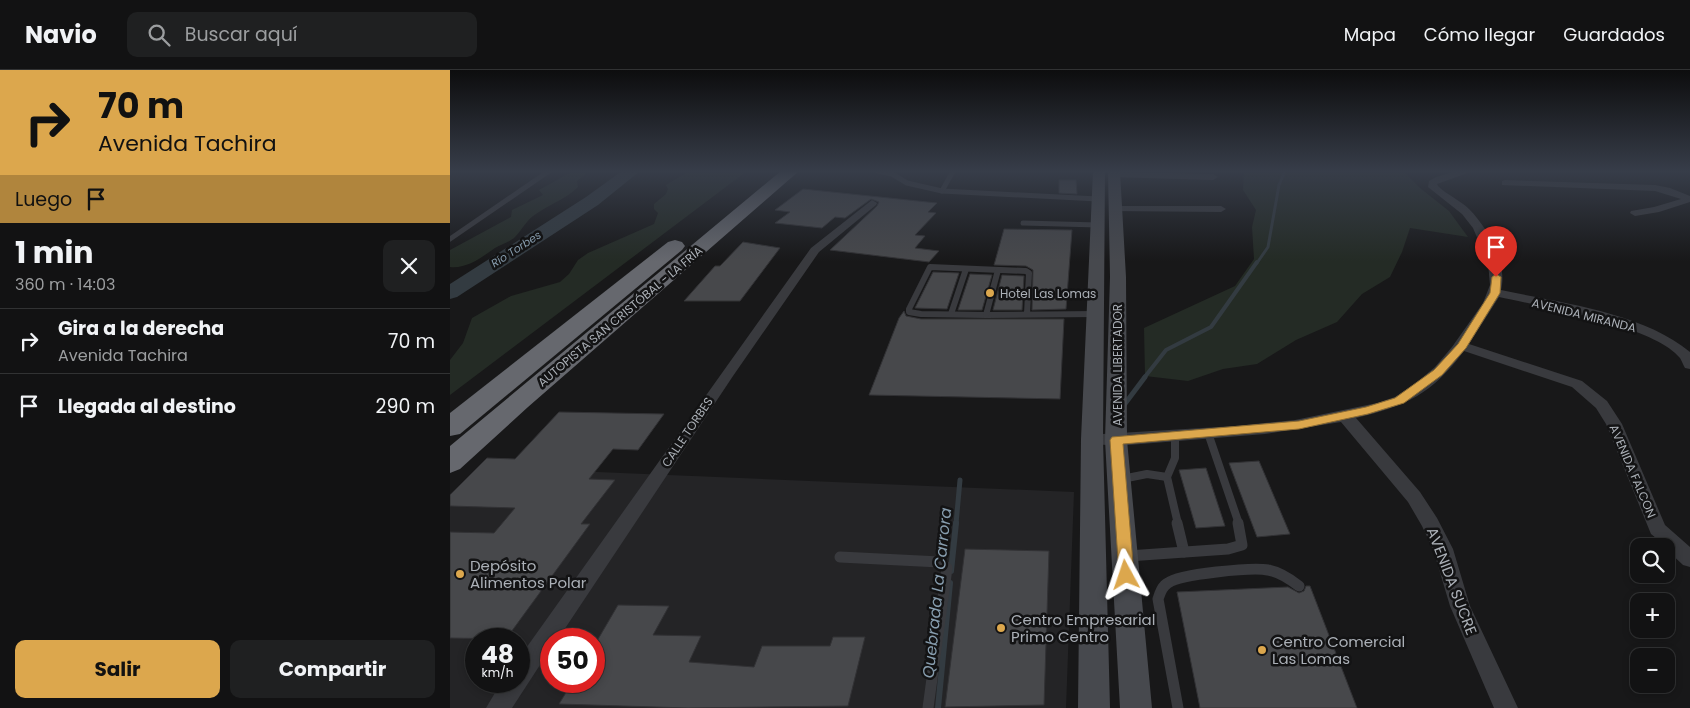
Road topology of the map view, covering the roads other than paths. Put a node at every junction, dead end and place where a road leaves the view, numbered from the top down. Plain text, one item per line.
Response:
1 (506, 201) edge
2 (731, 201) edge
3 (758, 201) edge
4 (1098, 201) edge
5 (1115, 201) edge
6 (1452, 201) edge
7 (1684, 201) edge
8 (872, 203) dead end
9 (1115, 209) junction
10 (1221, 209) dead end
11 (1635, 213) dead end
12 (1023, 223) dead end
13 (1098, 225) junction
14 (450, 239) edge
15 (966, 269) junction
16 (998, 270) junction
17 (1495, 293) junction
18 (951, 314) junction
19 (1027, 314) junction
20 (1096, 314) junction
21 (986, 315) junction
22 (1462, 346) junction
23 (1690, 365) edge
24 (1345, 416) junction
25 (450, 427) edge
26 (1208, 433) junction
27 (1175, 435) junction
28 (1104, 440) junction
29 (450, 462) edge
30 (1167, 477) junction
31 (1120, 479) junction
32 (1184, 552) junction
33 (1125, 556) junction
34 (840, 558) dead end
35 (1690, 559) edge
36 (1299, 586) dead end
37 (530, 661) edge
38 (508, 693) edge
39 (498, 708) edge
40 (928, 708) edge
41 (1094, 708) edge
42 (1136, 708) edge
43 (1178, 708) edge
44 (1506, 708) edge

1 - 14 lane
2 - 25 highway, AUTOPISTA SAN CRISTÓBAL - LA FRÍA
3 - 29 highway, AUTOPISTA SAN CRISTÓBAL - LA FRÍA
4 - 13 main road, AVENIDA LIBERTADOR
5 - 9 main road, AVENIDA LIBERTADOR
6 - 17 street
7 - 11 street
8 - 37 street, CALLE TORBES
9 - 10 street
9 - 28 main road, AVENIDA LIBERTADOR
12 - 13 lane
13 - 20 main road, AVENIDA LIBERTADOR
15 - 16 lane
15 - 18 lane
15 - 18 lane
16 - 19 lane
16 - 21 lane
17 - 22 street
17 - 23 street, AVENIDA MIRANDA
18 - 21 lane
19 - 20 lane
19 - 21 lane
20 - 28 main road, AVENIDA LIBERTADOR
22 - 24 street
22 - 35 street, AVENIDA FALCON
24 - 26 street
24 - 44 street, AVENIDA SUCRE
26 - 27 street
26 - 32 lane
27 - 28 street
27 - 30 lane
28 - 31 main road, AVENIDA LIBERTADOR
28 - 41 main road, AVENIDA LIBERTADOR
30 - 31 lane
30 - 32 lane
31 - 33 main road, AVENIDA LIBERTADOR
32 - 33 lane
33 - 42 main road, AVENIDA LIBERTADOR
34 - 40 lane
36 - 43 lane
38 - 39 street

